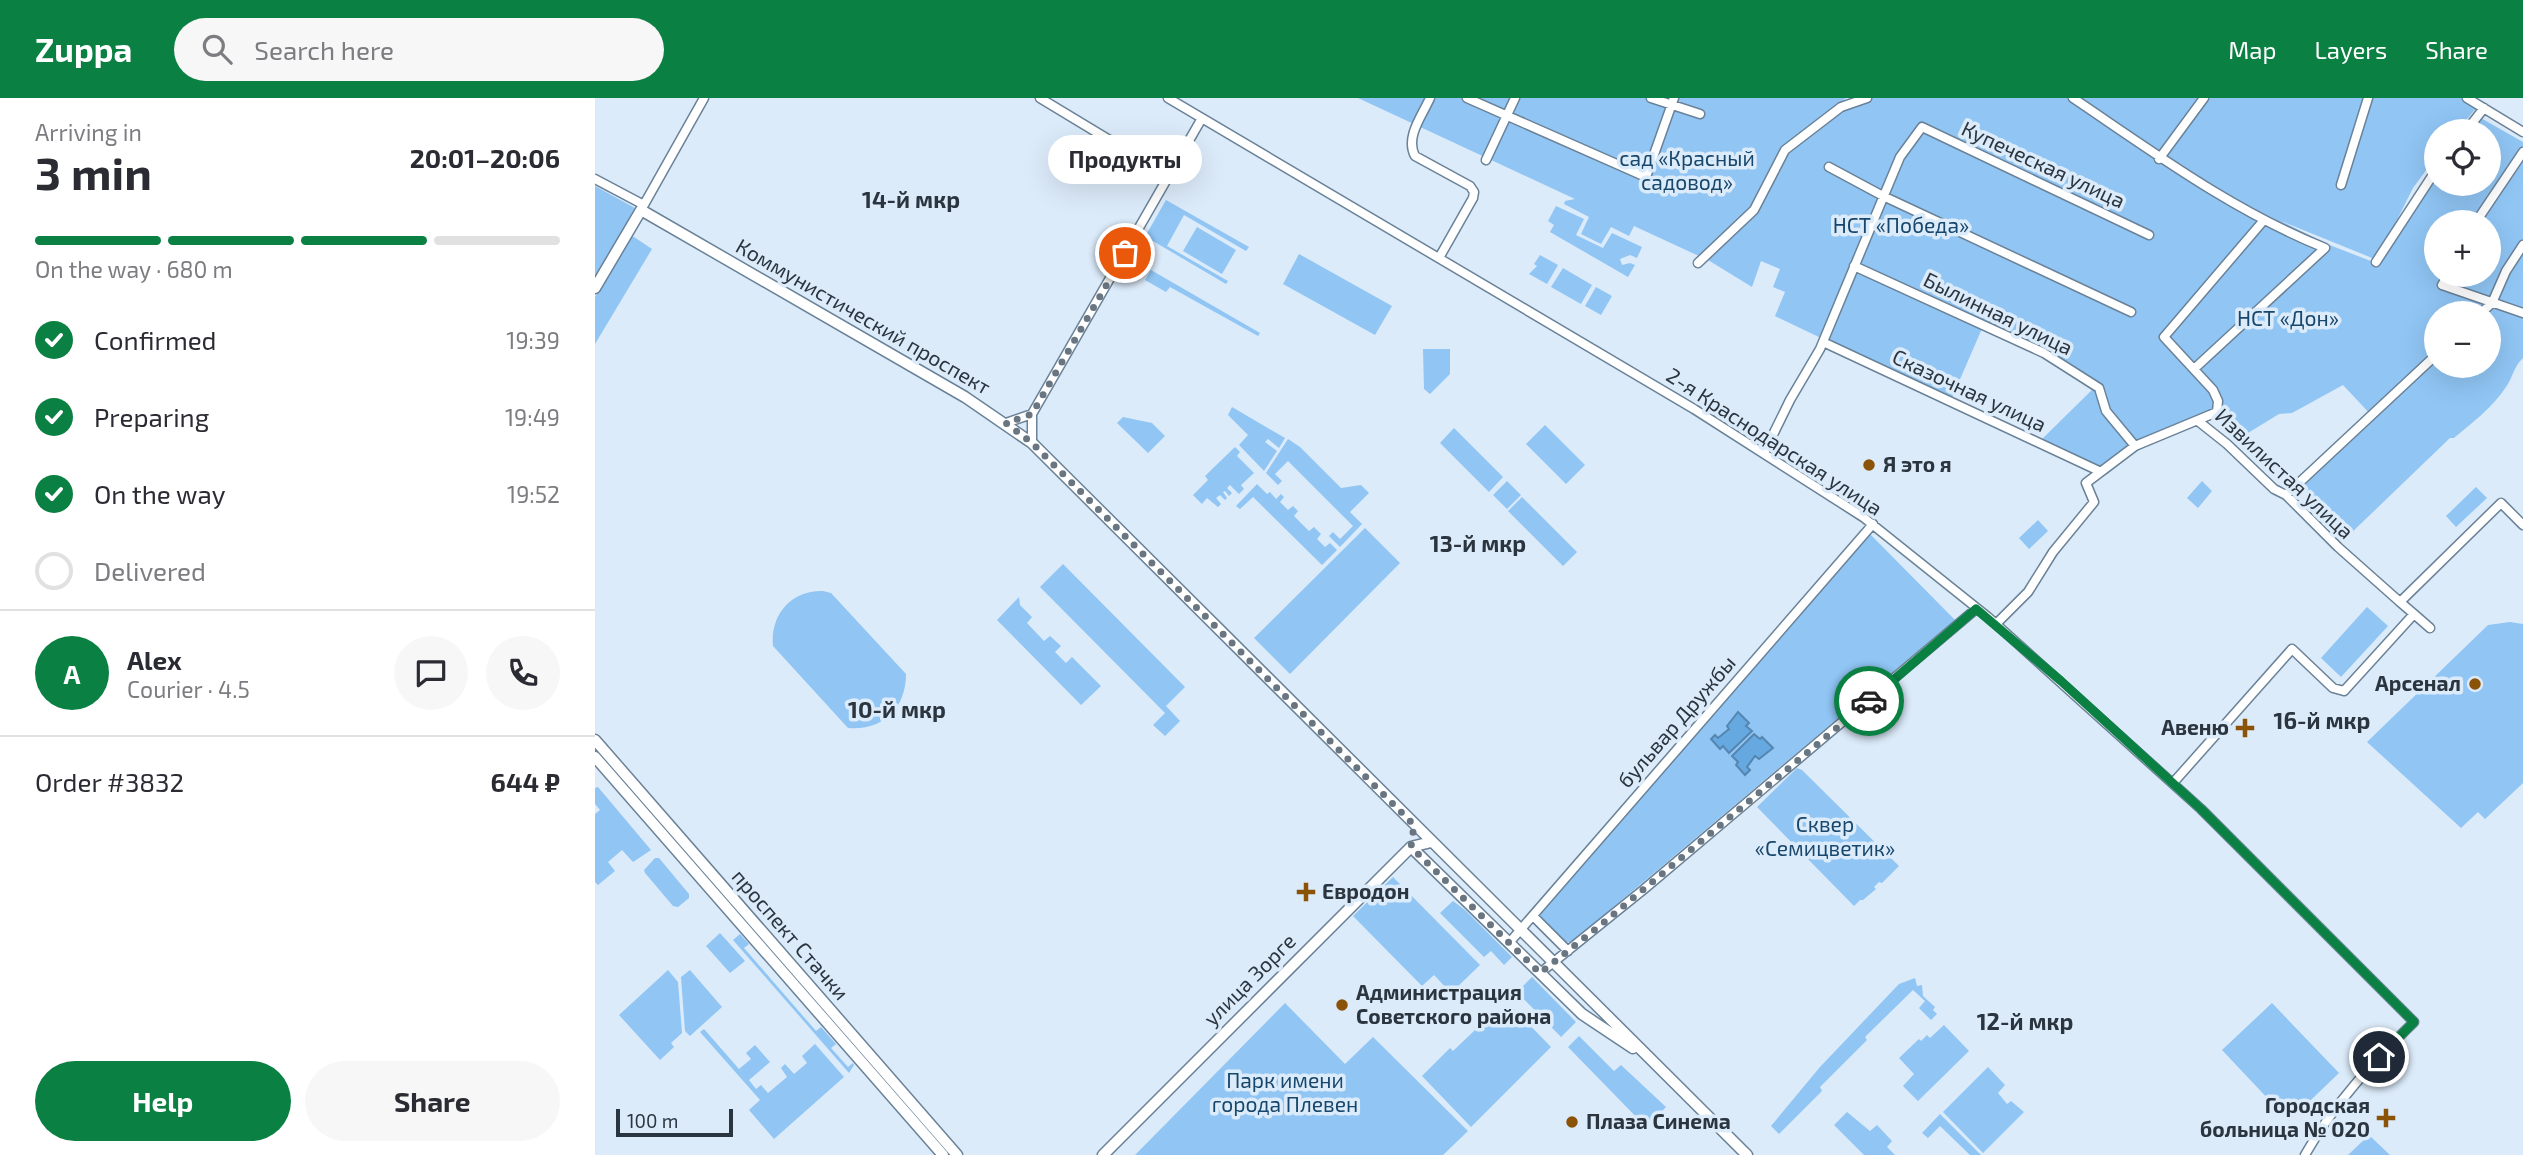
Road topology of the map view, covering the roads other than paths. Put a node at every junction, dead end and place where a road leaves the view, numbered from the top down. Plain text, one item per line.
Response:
1 (704, 98) edge
2 (1040, 98) edge
3 (1168, 98) edge
4 (1430, 98) edge
5 (1467, 98) edge
6 (1515, 98) edge
7 (1651, 98) edge
8 (1851, 98) edge
9 (1867, 98) edge
10 (2073, 98) edge
11 (2204, 98) edge
12 (2368, 98) edge
13 (2467, 98) edge
14 (1672, 102) edge
15 (1841, 107) junction
16 (2484, 108) junction
17 (1700, 114) dead end
18 (1507, 116) junction
19 (1202, 118) junction
20 (2475, 119) edge
21 (2523, 132) edge
22 (1121, 147) dead end
23 (2523, 152) edge
24 (2159, 159) junction
25 (1486, 160) dead end
26 (1829, 167) dead end
27 (595, 179) edge
28 (2341, 185) dead end
29 (2424, 188) edge
30 (1883, 196) junction
31 (642, 207) junction
32 (2484, 210) edge
33 (2264, 220) junction
34 (2149, 235) dead end
35 (2523, 245) edge
36 (1439, 258) junction
37 (2376, 262) dead end
38 (1698, 263) dead end
39 (1854, 266) junction
40 (2459, 287) edge
41 (595, 288) edge
42 (2488, 301) edge
43 (2493, 301) edge
44 (2501, 306) edge
45 (2131, 312) dead end
46 (2523, 313) edge
47 (1823, 342) junction
48 (2424, 366) edge
49 (2194, 369) junction
50 (1032, 414) junction
51 (2198, 421) junction
52 (1006, 423) junction
53 (1032, 443) junction
54 (2135, 446) junction
55 (1764, 453) junction
56 (2099, 471) junction
57 (2286, 495) junction
58 (2523, 525) edge
59 (1871, 526) junction
60 (2400, 602) junction
61 (1974, 610) junction
62 (2414, 614) junction
63 (1996, 624) junction
64 (2430, 628) dead end
65 (595, 740) edge
66 (595, 757) edge
67 (2173, 783) junction
68 (1414, 825) junction
69 (1431, 842) junction
70 (1411, 847) junction
71 (701, 870) junction
72 (1533, 916) junction
73 (1521, 930) junction
74 (1509, 943) junction
75 (1568, 951) junction
76 (1553, 962) junction
77 (1540, 973) junction
78 (1651, 1060) junction
79 (943, 1155) edge
80 (957, 1155) edge
81 (1103, 1155) edge
82 (1747, 1155) edge
83 (2305, 1155) edge

1 - 31 street
2 - 22 street
3 - 19 street, 2-я Краснодарская улица
4 - 36 street
5 - 18 street
6 - 18 street
7 - 14 street
8 - 15 street
9 - 15 street
10 - 24 street
11 - 24 street
12 - 28 street
13 - 16 street
14 - 17 street
14 - 18 street
15 - 38 street
16 - 20 street
16 - 21 street
18 - 25 street
19 - 36 street, 2-я Краснодарская улица
19 - 50 street
23 - 32 street
24 - 33 street
26 - 30 street
27 - 31 street
29 - 37 street
30 - 34 street, Купеческая улица
30 - 39 street
30 - 45 street
31 - 41 main road
31 - 52 main road, Коммунистический проспект
33 - 49 street, Извилистая улица
33 - 49 street
35 - 43 street
36 - 55 street, 2-я Краснодарская улица
39 - 47 street
39 - 54 street, Былинная улица
40 - 42 street
44 - 46 street
47 - 55 street
47 - 56 street, Сказочная улица
48 - 57 street
49 - 51 street, Извилистая улица
50 - 52 street
50 - 53 street
51 - 54 street
51 - 57 street, Извилистая улица
52 - 53 main road, Коммунистический проспект
53 - 68 main road, Коммунистический проспект
54 - 56 street
55 - 59 street, 2-я Краснодарская улица
56 - 63 street
57 - 60 street, Извилистая улица
58 - 60 street
59 - 61 street, 2-я Краснодарская улица
59 - 72 street, бульвар Дружбы
60 - 62 street, Извилистая улица
61 - 63 street, 2-я Краснодарская улица
61 - 75 street
62 - 64 street, Извилистая улица
62 - 67 street
63 - 67 street, 2-я Краснодарская улица
65 - 71 main road, проспект Стачки
66 - 71 main road, проспект Стачки
67 - 83 street, 2-я Краснодарская улица
68 - 69 main road, Коммунистический проспект
68 - 70 main road
69 - 70 main road
69 - 73 main road, Коммунистический проспект
70 - 74 main road, Коммунистический проспект
70 - 81 main road, улица Зорге
71 - 79 main road, проспект Стачки
71 - 80 main road, проспект Стачки
72 - 73 street, бульвар Дружбы
72 - 75 street
73 - 74 street, бульвар Дружбы
73 - 76 main road, Коммунистический проспект
74 - 77 main road, Коммунистический проспект
75 - 76 street
76 - 77 street
76 - 78 main road, Коммунистический проспект
77 - 78 main road, Коммунистический проспект
78 - 82 main road, Коммунистический проспект

